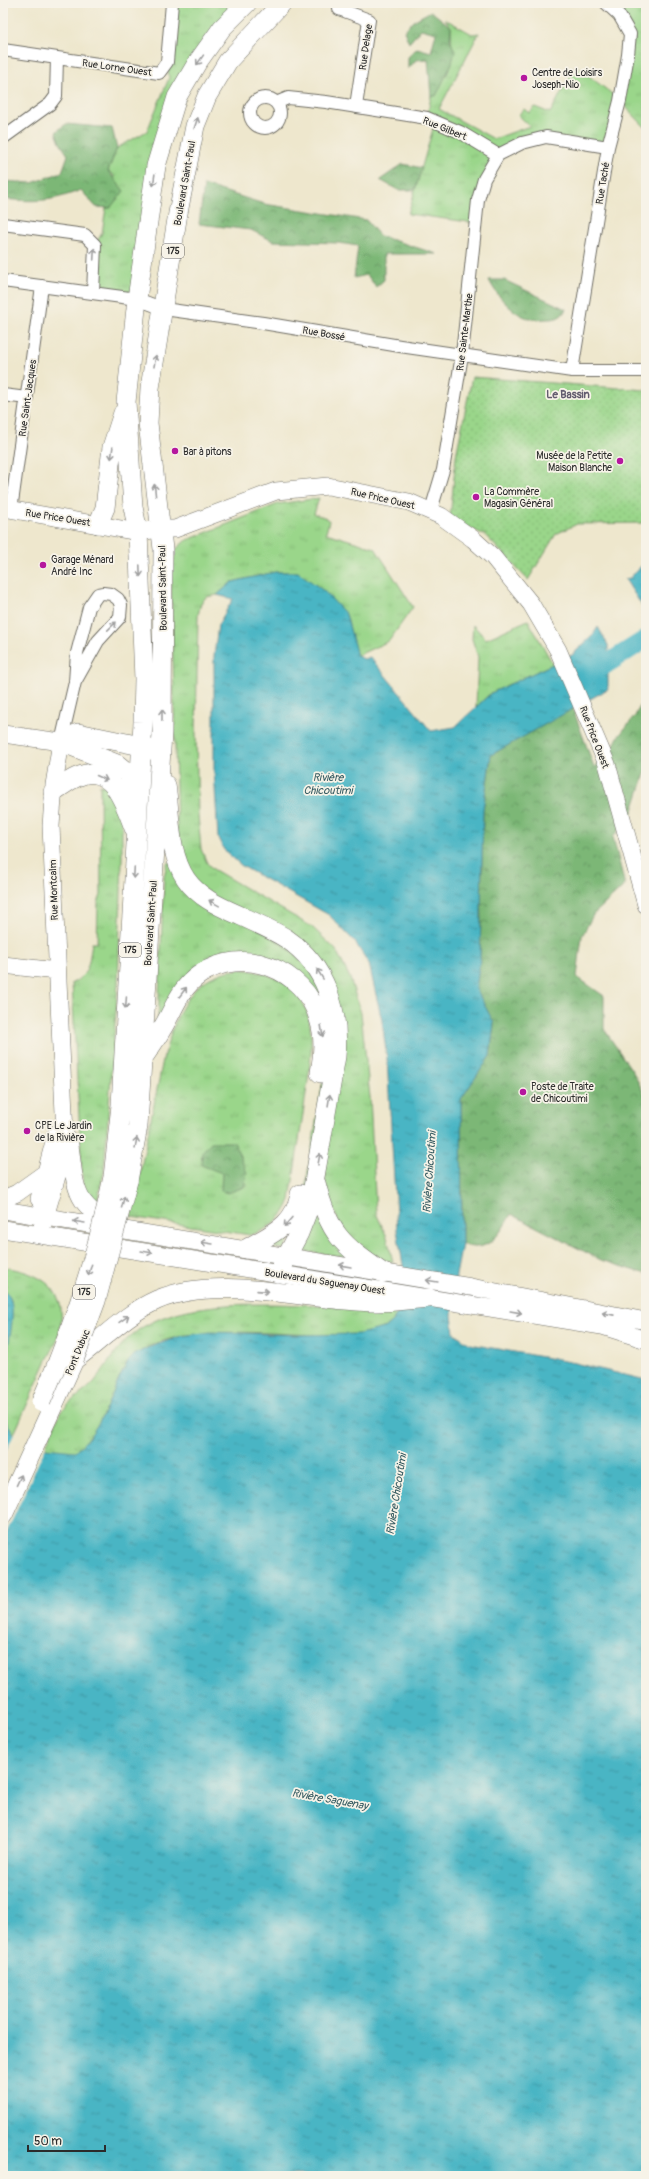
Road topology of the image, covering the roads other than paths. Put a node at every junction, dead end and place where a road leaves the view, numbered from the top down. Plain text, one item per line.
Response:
1 (172, 3) edge
2 (239, 3) edge
3 (247, 3) edge
4 (282, 3) edge
5 (606, 3) edge
6 (339, 9) dead end
7 (222, 28) junction
8 (3, 50) edge
9 (57, 58) junction
10 (276, 103) dead end
11 (356, 106) junction
12 (3, 138) edge
13 (608, 147) junction
14 (498, 155) junction
15 (3, 224) edge
16 (3, 281) edge
17 (42, 286) junction
18 (93, 293) junction
19 (137, 299) junction
20 (164, 309) junction
21 (462, 355) junction
22 (572, 371) junction
23 (646, 371) edge
24 (3, 395) edge
25 (26, 398) junction
26 (126, 402) junction
27 (7, 509) edge
28 (431, 510) junction
29 (98, 524) junction
30 (159, 529) junction
31 (138, 532) junction
32 (75, 682) junction
33 (3, 734) edge
34 (61, 742) junction
35 (141, 746) junction
36 (161, 754) junction
37 (139, 791) junction
38 (53, 792) junction
39 (136, 834) junction
40 (646, 905) edge
41 (3, 965) edge
42 (56, 971) junction
43 (143, 1058) junction
44 (64, 1101) junction
45 (66, 1121) junction
46 (45, 1174) junction
47 (120, 1179) junction
48 (316, 1180) junction
49 (3, 1199) edge
50 (3, 1210) edge
51 (40, 1216) junction
52 (114, 1228) junction
53 (3, 1229) edge
54 (36, 1235) junction
55 (246, 1249) junction
56 (288, 1256) junction
57 (278, 1273) junction
58 (380, 1288) junction
59 (429, 1298) joint
60 (646, 1321) edge
61 (646, 1340) edge
62 (74, 1360) junction
63 (3, 1484) edge
64 (3, 1516) edge

1 - 9 street, Rue Lorne Ouest
2 - 7 main road
3 - 7 main road, Boulevard Saint-Paul / 175
20 -> 4 main road, Boulevard Saint-Paul / 175
5 - 13 street, Rue Taché
6 - 11 street, Rue Delage
7 -> 19 main road, Boulevard Saint-Paul / 175
8 - 9 street, Rue Lorne Ouest
9 - 12 street
10 - 11 street, Rue Gilbert
11 - 14 street, Rue Gilbert
13 - 14 street
13 - 22 street, Rue Taché
14 - 21 street, Rue Sainte-Marthe
18 -> 15 street
16 - 17 street, Rue Bossé
17 - 18 street, Rue Bossé
17 - 25 street, Rue Saint-Jacques
18 - 19 street, Rue Bossé
19 - 20 street, Rue Bossé
19 - 26 main road, Boulevard Saint-Paul / 175
20 - 21 street, Rue Bossé
30 -> 20 main road, Boulevard Saint-Paul / 175
21 - 22 street, Rue Bossé
21 - 28 street, Rue Sainte-Marthe
22 - 23 street, Rue Bossé
24 - 25 street
25 - 27 street, Rue Saint-Jacques
26 -> 29 main road
26 - 31 main road, Boulevard Saint-Paul / 175
27 - 29 main road, Rue Price Ouest
28 - 30 main road, Rue Price Ouest
28 - 40 main road, Rue Price Ouest
29 - 31 main road, Rue Price Ouest
30 - 31 main road, Rue Price Ouest
36 -> 30 main road, Boulevard Saint-Paul / 175
31 -> 35 main road, Boulevard Saint-Paul / 175
32 -> 32 street, Rue Montcalm
32 - 34 street, Rue Montcalm
33 - 34 main road
34 - 35 main road
34 - 37 main road
34 - 38 main road, Rue Montcalm
35 - 36 main road
35 - 37 main road, Boulevard Saint-Paul / 175
36 - 43 main road, Boulevard Saint-Paul / 175
48 -> 36 main road
37 - 39 main road, Boulevard Saint-Paul / 175
38 -> 39 main road
38 - 42 main road, Rue Montcalm
39 -> 47 main road, Boulevard Saint-Paul / 175
41 - 42 main road
42 - 44 main road, Rue Montcalm
47 -> 43 main road, Boulevard Saint-Paul / 175
43 -> 55 main road
44 - 45 main road, Rue Montcalm
44 - 46 main road, Rue Montcalm
45 - 51 main road, Rue Montcalm
45 - 52 main road
46 - 49 main road
46 - 51 main road, Rue Montcalm
62 -> 47 main road, Pont Dubuc / 175, bridge
47 -> 63 main road, Pont Dubuc / 175, bridge
48 - 56 main road
48 - 58 main road
50 - 51 main road, Boulevard du Saguenay Ouest
52 -> 51 main road, Boulevard du Saguenay Ouest
51 - 54 main road, Rue Montcalm
55 -> 52 main road, Boulevard du Saguenay Ouest
53 - 54 main road, Boulevard du Saguenay Ouest
54 -> 57 main road, Boulevard du Saguenay Ouest
55 - 56 main road, Boulevard du Saguenay Ouest
56 - 57 main road
58 -> 56 main road, Boulevard du Saguenay Ouest
57 - 58 main road, Boulevard du Saguenay Ouest
58 - 59 main road
60 -> 58 main road, Boulevard du Saguenay Ouest
62 -> 58 main road
59 -> 61 main road
64 -> 62 main road, Pont Dubuc / 175

